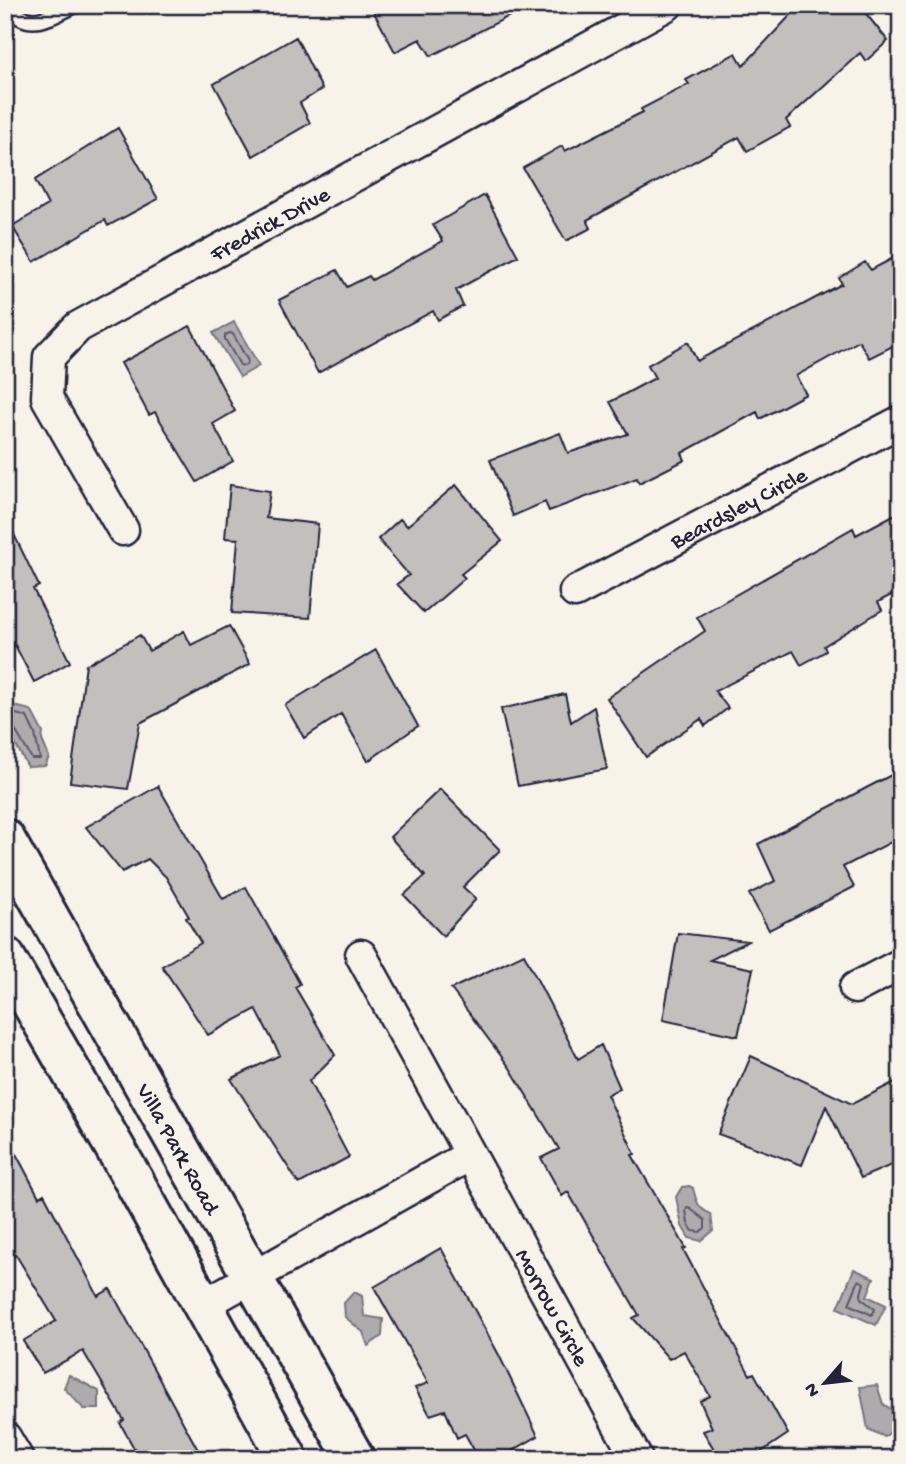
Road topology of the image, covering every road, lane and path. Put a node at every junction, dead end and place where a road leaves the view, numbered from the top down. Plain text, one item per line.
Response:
1 (5, 5) edge
2 (76, 5) edge
3 (667, 5) edge
4 (901, 421) edge
5 (123, 530) dead end
6 (575, 592) dead end
7 (5, 839) edge
8 (361, 955) dead end
9 (5, 957) edge
10 (901, 964) edge
11 (855, 988) dead end
12 (470, 1155) junction
13 (253, 1277) junction
14 (203, 1305) junction
15 (5, 1437) edge
16 (18, 1459) edge
17 (288, 1459) edge
18 (355, 1459) edge
19 (637, 1459) edge

1 - 2 lane
3 - 5 street, Fredrick Drive
4 - 6 street, Beardsley Circle
7 - 13 main road, Villa Park Road
8 - 12 street, Morrow Circle
9 - 14 main road
10 - 11 street
12 - 13 street
12 - 19 street, Morrow Circle
13 - 14 street
13 - 18 main road, Villa Park Road
14 - 17 main road
15 - 16 street

